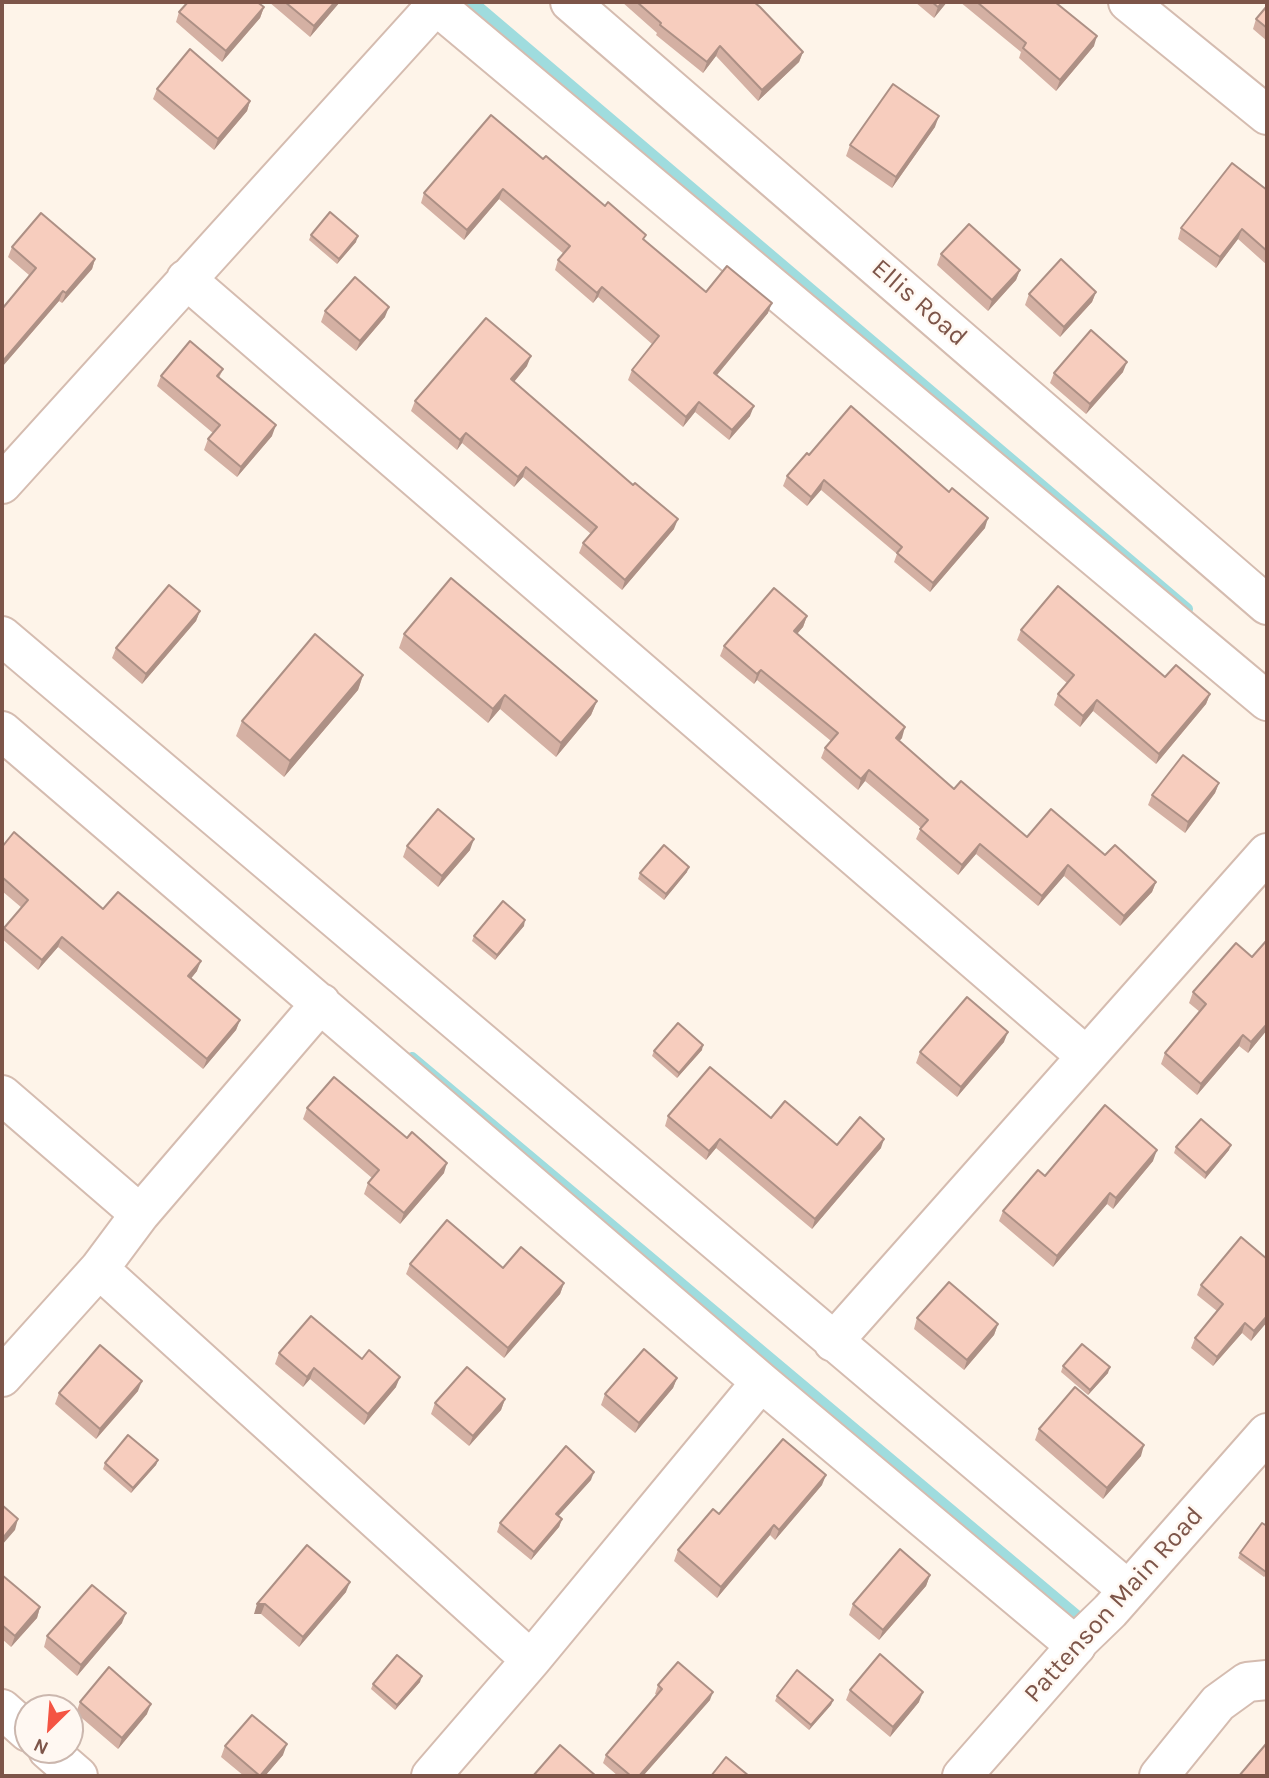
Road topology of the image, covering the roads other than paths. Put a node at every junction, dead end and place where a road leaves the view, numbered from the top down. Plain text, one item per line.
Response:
1 (570, 2) edge
2 (1129, 2) edge
3 (434, 4) edge
4 (1267, 115) edge
5 (186, 279) junction
6 (2, 484) edge
7 (1267, 605) edge
8 (2, 636) edge
9 (1267, 701) edge
10 (2, 731) edge
11 (1267, 853) edge
12 (321, 1003) junction
13 (1086, 1056) junction
14 (2, 1095) edge
15 (141, 1214) junction
16 (99, 1269) junction
17 (833, 1342) junction
18 (2, 1377) edge
19 (761, 1382) junction
20 (1267, 1433) edge
21 (1119, 1601) junction
22 (1078, 1643) junction
23 (531, 1660) junction
24 (1267, 1680) edge
25 (64, 1764) edge
26 (78, 1776) edge
27 (431, 1776) edge
28 (962, 1776) edge
29 (1159, 1776) edge

1 - 7 street, Ellis Road
2 - 4 street
3 - 5 street
3 - 9 street
5 - 6 street
5 - 13 street
8 - 17 street
10 - 12 street
11 - 13 street
12 - 15 street
12 - 19 street
13 - 17 street
14 - 15 street
15 - 16 street
16 - 18 street
16 - 23 street
17 - 21 street
19 - 22 street
19 - 23 street
20 - 21 street, Pattenson Main Road
21 - 22 street, Pattenson Main Road
22 - 28 street, Pattenson Main Road
23 - 27 street
24 - 29 street
25 - 26 street

